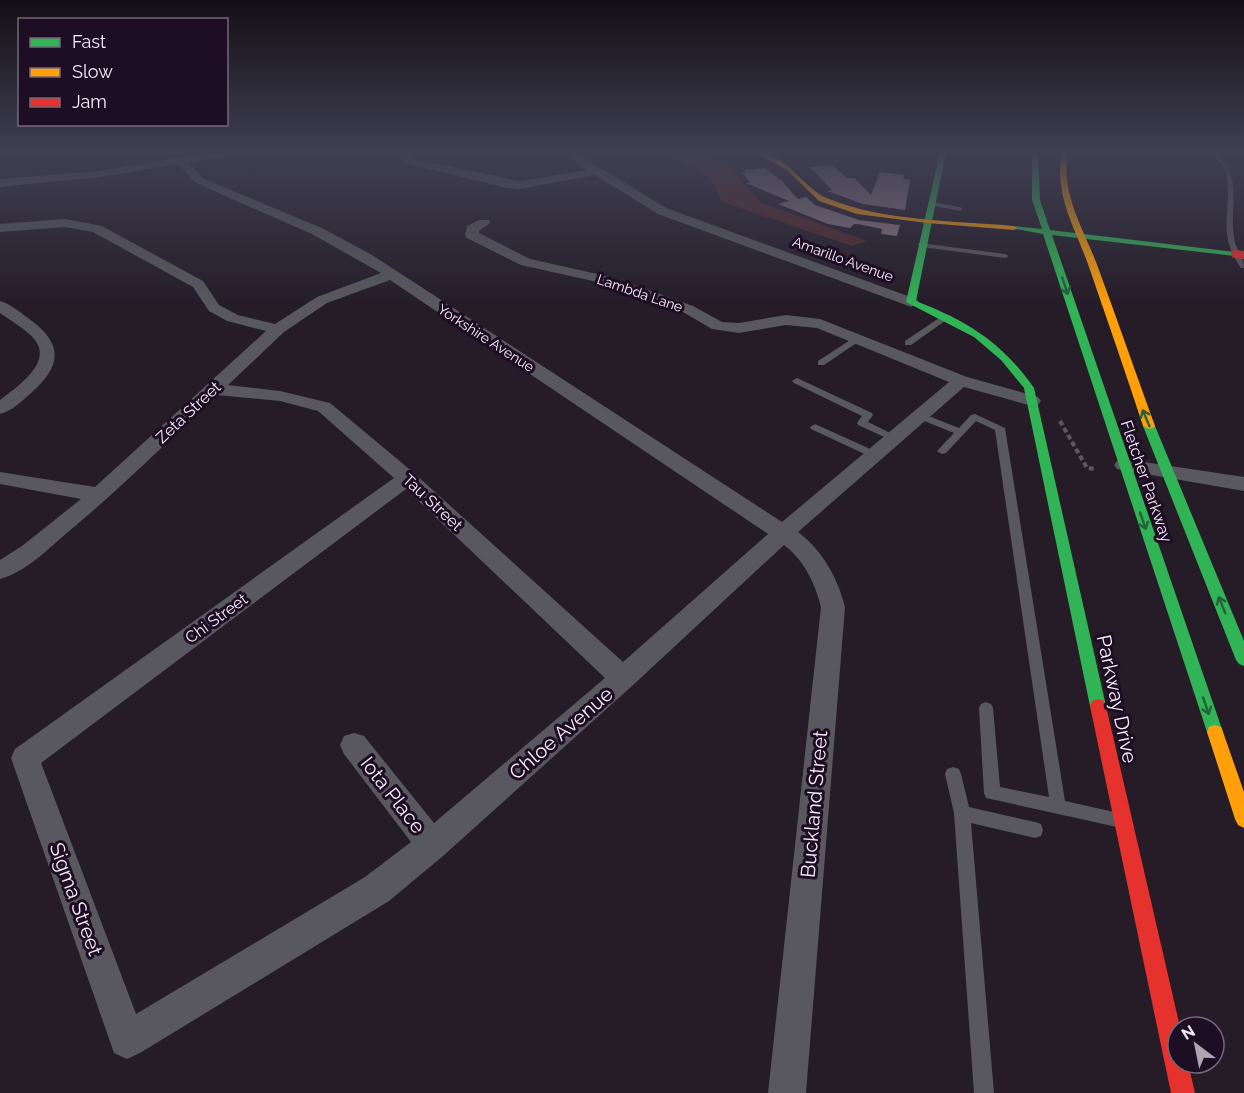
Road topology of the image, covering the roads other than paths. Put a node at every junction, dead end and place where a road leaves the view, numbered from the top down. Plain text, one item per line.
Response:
1 (252, 203) edge
2 (647, 203) edge
3 (834, 203) edge
4 (1037, 203) edge
5 (1068, 203) edge
6 (1231, 203) edge
7 (931, 204) joint
8 (960, 208) dead end
9 (927, 221) junction
10 (484, 223) dead end
11 (0, 228) edge
12 (1046, 230) junction
13 (1078, 234) junction
14 (922, 245) junction
15 (1244, 255) edge
16 (1005, 256) dead end
17 (1244, 266) edge
18 (390, 275) junction
19 (911, 302) junction
20 (0, 306) edge
21 (948, 316) junction
22 (278, 329) junction
23 (979, 334) joint
24 (858, 338) junction
25 (908, 343) dead end
26 (821, 363) dead end
27 (797, 381) dead end
28 (961, 381) junction
29 (212, 389) junction
30 (1032, 401) junction
31 (0, 408) edge
32 (921, 416) junction
33 (815, 427) dead end
34 (961, 432) junction
35 (885, 446) junction
36 (942, 451) dead end
37 (1124, 465) junction
38 (1168, 472) junction
39 (0, 478) edge
40 (407, 478) junction
41 (1244, 484) edge
42 (99, 495) junction
43 (783, 533) junction
44 (0, 571) edge
45 (1244, 660) edge
46 (623, 678) junction
47 (986, 708) dead end
48 (354, 745) dead end
49 (25, 758) joint
50 (953, 774) dead end
51 (1058, 807) junction
52 (962, 813) junction
53 (1244, 819) edge
54 (1124, 821) junction
55 (1035, 830) dead end
56 (432, 845) junction
57 (127, 1040) joint
58 (787, 1093) edge
59 (984, 1093) edge
60 (1183, 1093) edge

1 - 18 street, Yorkshire Avenue
2 - 19 street, Amarillo Avenue
3 - 9 main road
4 - 12 main road, Fletcher Parkway
5 - 13 main road, Fletcher Parkway
6 - 17 lane
7 - 8 lane
7 - 9 main road
9 - 12 main road
9 - 14 main road
10 - 24 street, Lambda Lane
11 - 22 street
12 - 13 main road
12 -> 37 main road, Fletcher Parkway
13 - 15 main road
38 -> 13 main road, Fletcher Parkway
14 - 16 lane
14 - 19 main road
18 - 22 street, Zeta Street
18 - 43 street, Yorkshire Avenue
19 - 21 main road, Amarillo Avenue
20 - 31 street
21 - 23 main road, Amarillo Avenue
21 - 25 lane
22 - 29 street, Zeta Street
23 - 30 main road, Parkway Drive
24 - 26 lane
24 - 28 street, Lambda Lane
27 - 35 lane
28 - 30 street, Lambda Lane
28 - 32 street, Chloe Avenue
29 - 40 street, Tau Street
29 - 42 street, Zeta Street
30 - 54 main road, Parkway Drive
32 - 34 lane
32 - 35 street, Chloe Avenue
33 - 35 lane
34 - 36 lane
34 - 51 lane
35 - 43 street, Chloe Avenue
37 - 38 street
37 -> 53 main road, Fletcher Parkway
38 - 41 street
45 -> 38 main road, Fletcher Parkway
39 - 42 street
40 - 46 street, Tau Street
40 - 49 street, Chi Street
42 - 44 street, Zeta Street
43 - 46 street, Chloe Avenue
43 - 58 street, Buckland Street
46 - 56 street, Chloe Avenue
47 - 51 lane
48 - 56 street, Iota Place
49 - 57 street, Sigma Street
50 - 52 lane
51 - 54 lane
52 - 55 lane
52 - 59 lane
54 - 60 main road, Parkway Drive
56 - 57 street, Chloe Avenue

